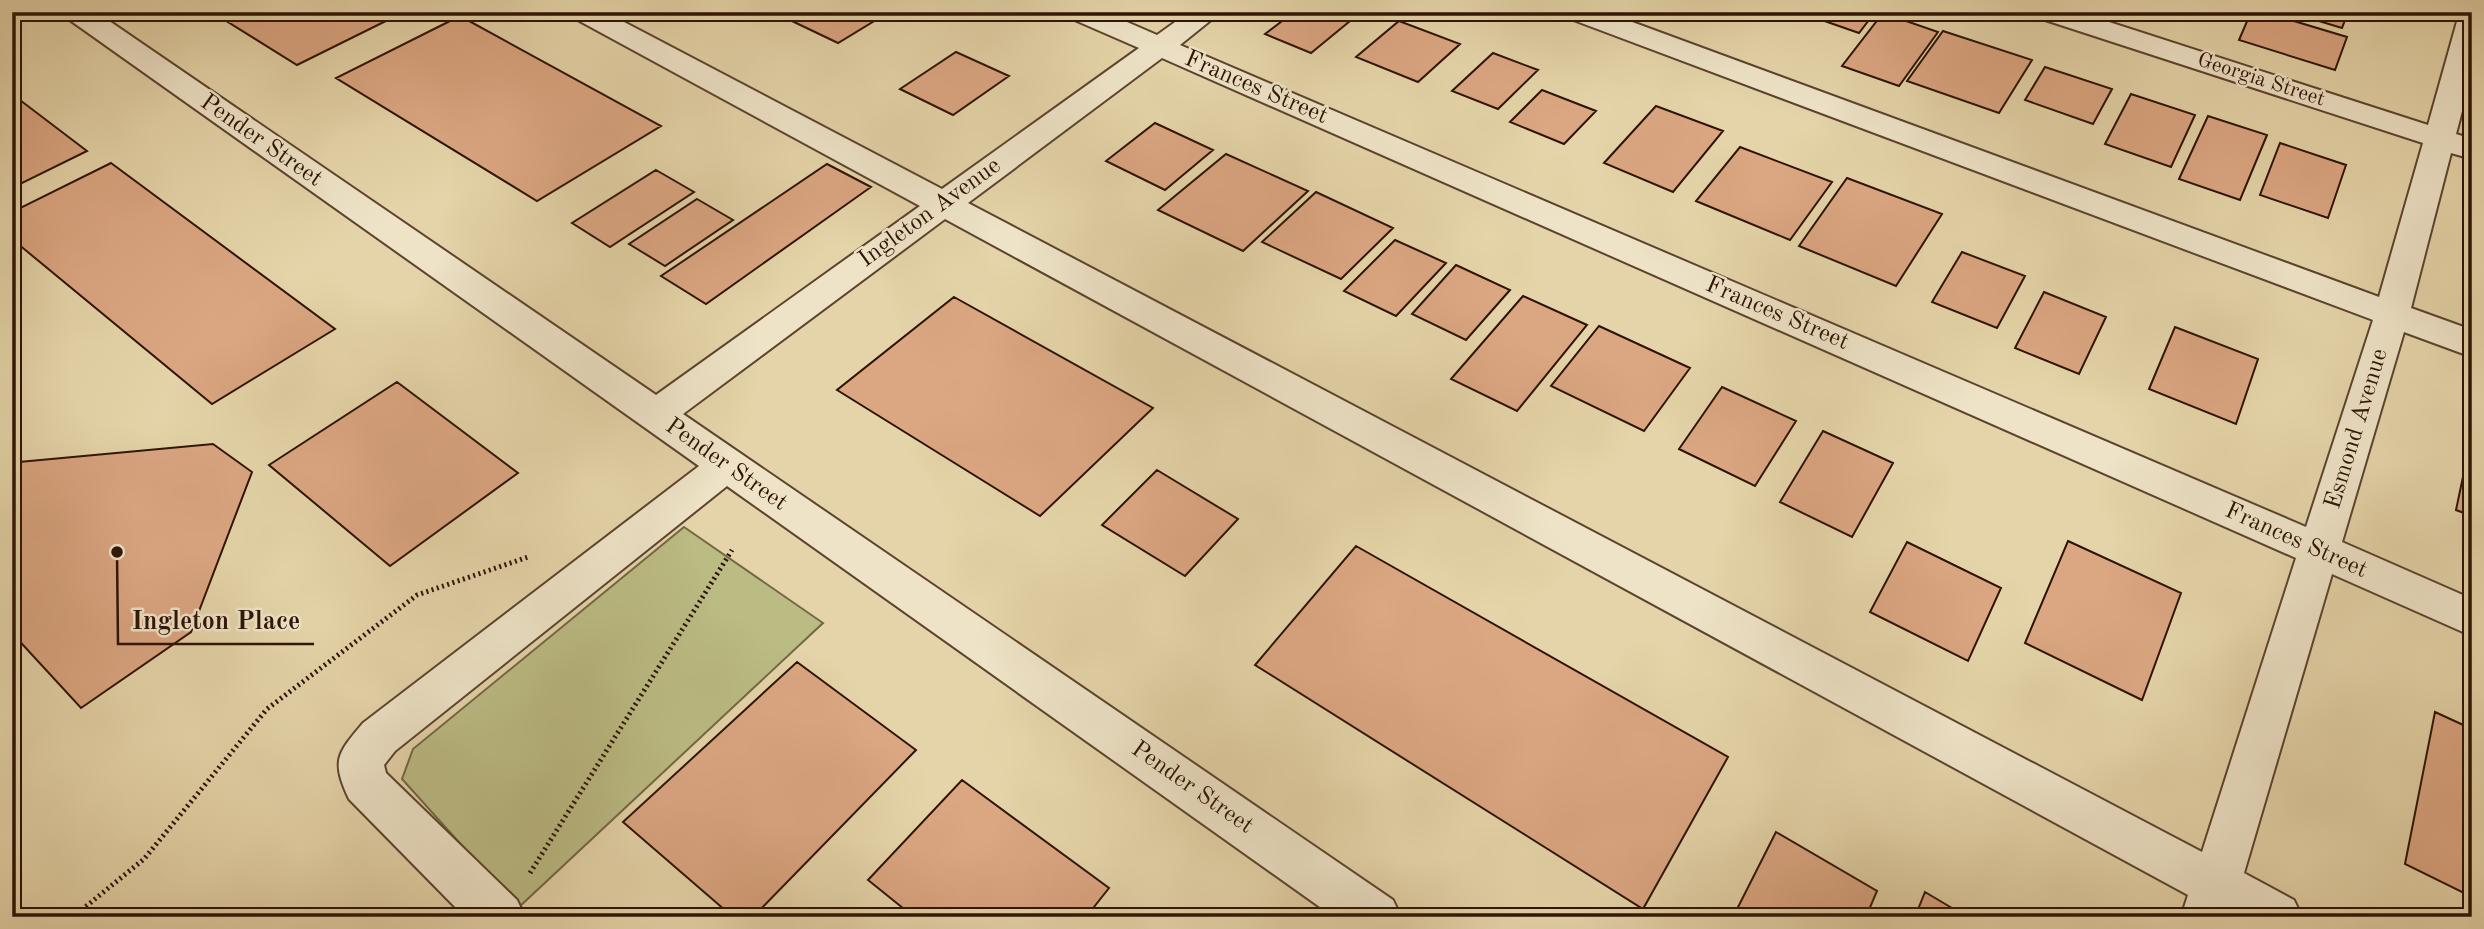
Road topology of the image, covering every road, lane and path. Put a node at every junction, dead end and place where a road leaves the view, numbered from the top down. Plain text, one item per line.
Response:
1 (77, 12) edge
2 (584, 12) edge
3 (1080, 12) edge
4 (1207, 12) edge
5 (1578, 12) edge
6 (2049, 12) edge
7 (2472, 18) edge
8 (1160, 47) junction
9 (2442, 139) junction
10 (2472, 149) edge
11 (943, 203) junction
12 (2392, 314) junction
13 (2472, 344) edge
14 (655, 415) junction
15 (727, 465) junction
16 (732, 550) dead end
17 (2320, 552) junction
18 (540, 553) dead end
19 (2472, 618) edge
20 (525, 881) dead end
21 (2211, 900) edge
22 (73, 917) edge
23 (500, 917) edge
24 (1376, 917) edge
25 (2277, 917) edge

1 - 14 street, Pender Street
2 - 11 street
3 - 8 street, Frances Street
4 - 8 street, Ingleton Avenue
5 - 12 street
6 - 9 street, Georgia Street
7 - 9 street, Esmond Avenue
8 - 11 street, Ingleton Avenue
8 - 17 street, Frances Street
9 - 10 street, Georgia Street
9 - 12 street, Esmond Avenue
11 - 14 street, Ingleton Avenue
11 - 21 street
12 - 13 street
12 - 17 street, Esmond Avenue
14 - 15 street, Pender Street
15 - 23 street
15 - 24 street, Pender Street
16 - 20 path
17 - 19 street, Frances Street
17 - 21 street, Esmond Avenue
18 - 22 path
21 - 25 street

